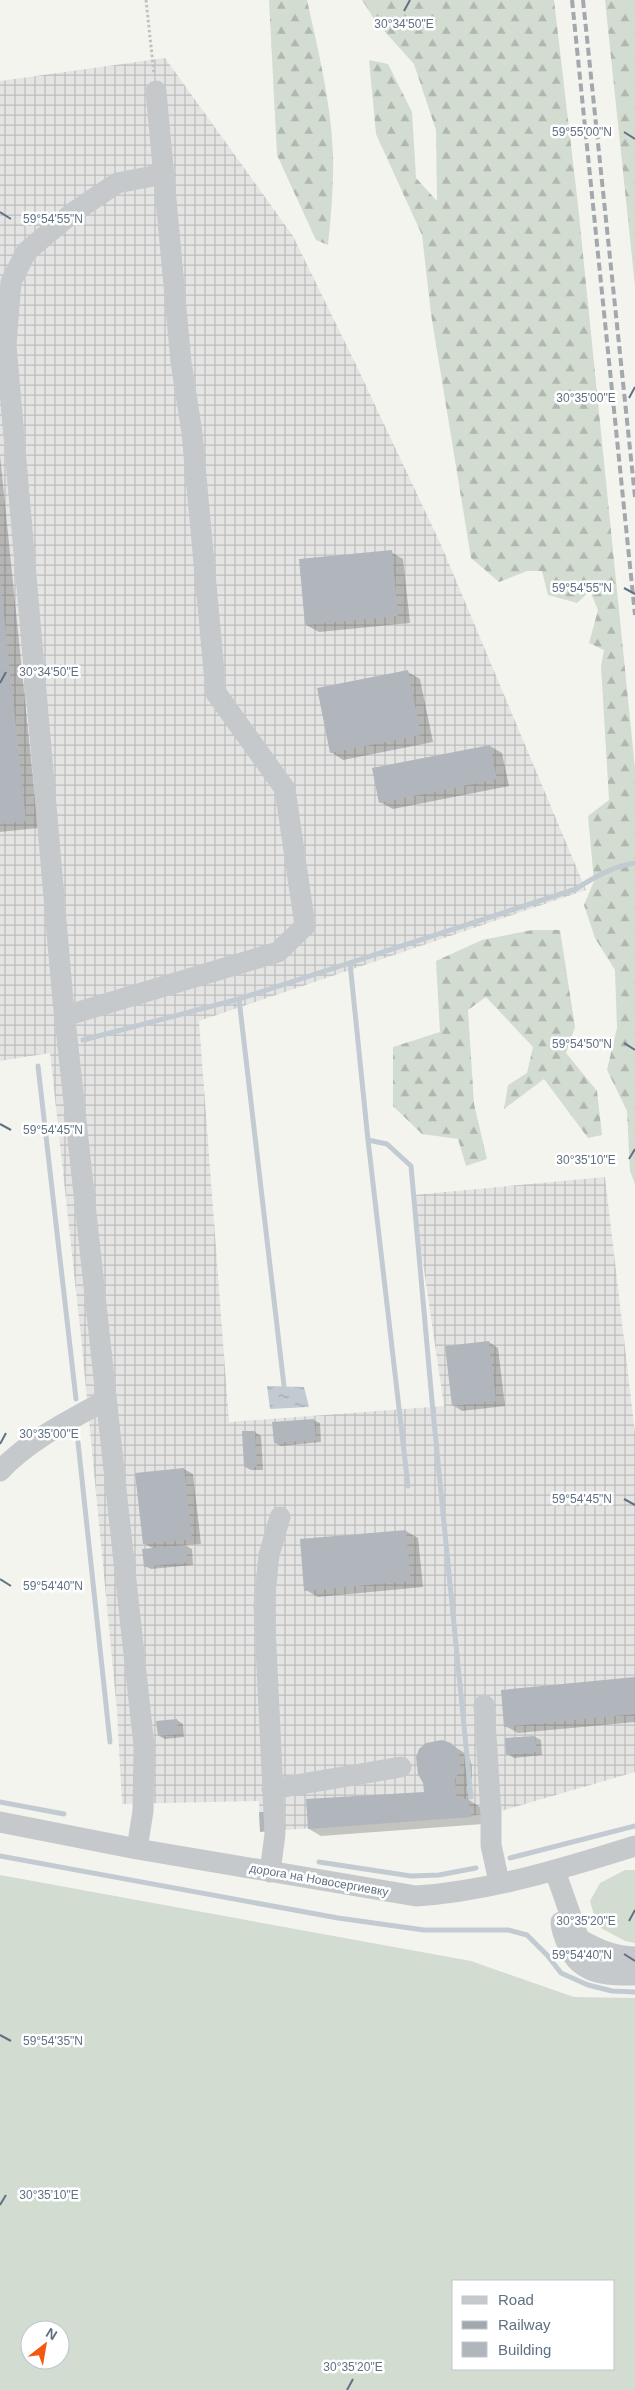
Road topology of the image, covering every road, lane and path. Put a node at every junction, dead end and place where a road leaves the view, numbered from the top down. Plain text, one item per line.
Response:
1 (146, 0) edge
2 (156, 91) joint
3 (164, 174) junction
4 (65, 1016) junction
5 (106, 1400) junction
6 (0, 1471) edge
7 (280, 1517) dead end
8 (484, 1705) dead end
9 (401, 1767) dead end
10 (272, 1789) junction
11 (0, 1822) edge
12 (635, 1846) edge
13 (137, 1849) junction
14 (555, 1871) junction
15 (270, 1872) junction
16 (499, 1882) junction
17 (563, 1897) junction
18 (635, 1957) edge
19 (635, 1975) edge

1 - 2 path
2 - 3 street
3 - 4 street
3 - 4 street
4 - 5 street
5 - 6 street
5 - 13 street
7 - 10 street
8 - 16 street
9 - 10 street
10 - 15 street
11 - 13 street, дорога на Новосергиевку
12 - 14 street, дорога на Новосергиевку
13 - 15 street, дорога на Новосергиевку
14 - 16 street, дорога на Новосергиевку
14 - 17 street
15 - 16 street, дорога на Новосергиевку
17 - 18 street
17 - 19 street

